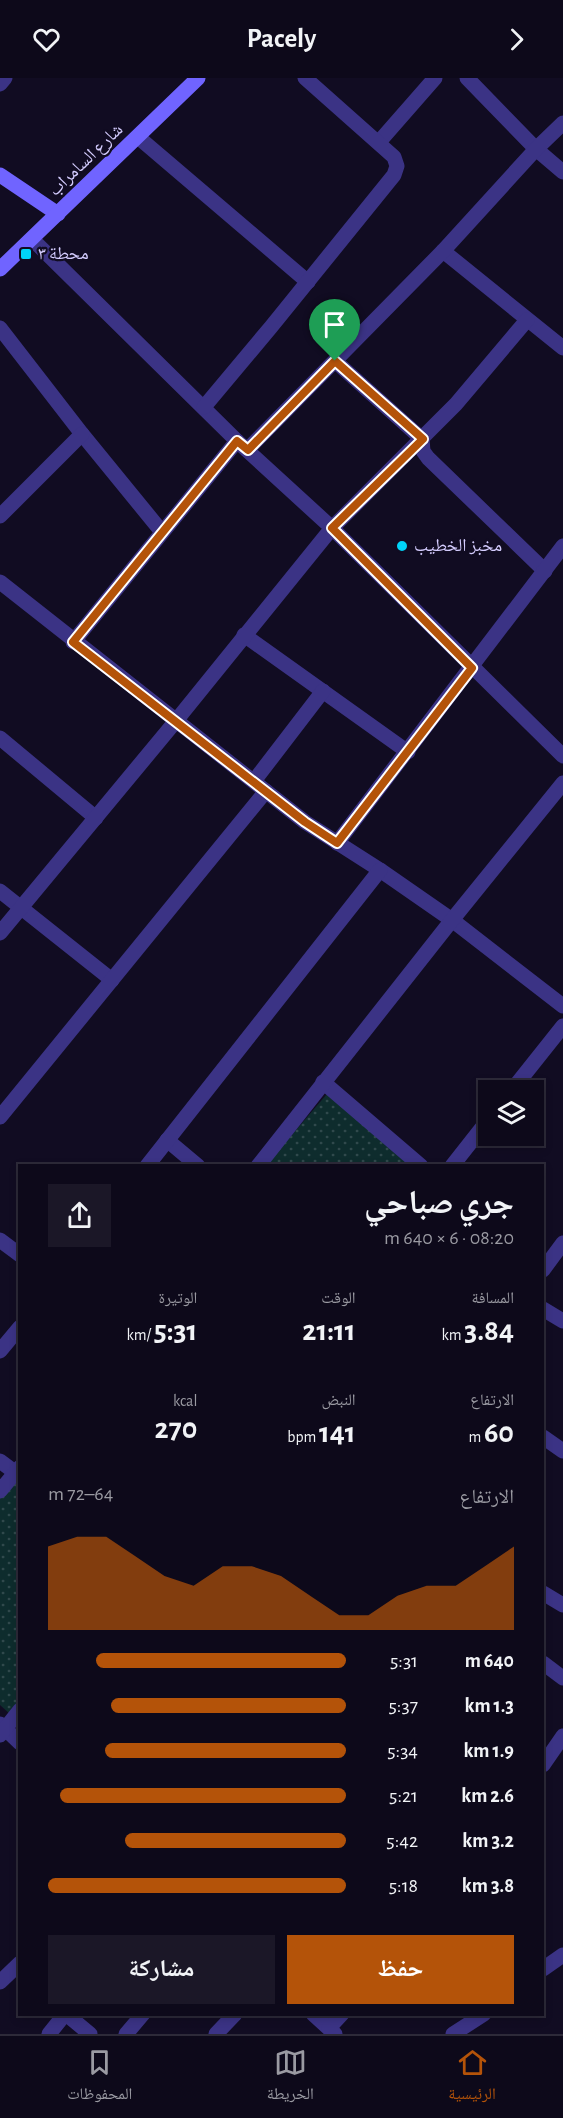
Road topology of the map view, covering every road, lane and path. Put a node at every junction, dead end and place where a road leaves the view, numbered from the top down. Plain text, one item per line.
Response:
1 (5, 78) edge
2 (198, 78) edge
3 (305, 78) edge
4 (435, 78) edge
5 (467, 78) edge
6 (0, 84) edge
7 (563, 123) edge
8 (138, 137) junction
9 (380, 142) junction
10 (536, 149) junction
11 (563, 172) edge
12 (0, 175) edge
13 (58, 214) junction
14 (32, 239) junction
15 (442, 251) junction
16 (0, 269) edge
17 (308, 282) junction
18 (527, 320) junction
19 (0, 328) edge
20 (563, 348) edge
21 (335, 361) junction
22 (204, 407) junction
23 (82, 434) junction
24 (423, 439) junction
25 (242, 446) junction
26 (0, 516) edge
27 (332, 528) junction
28 (162, 532) junction
29 (563, 546) edge
30 (545, 571) junction
31 (0, 582) edge
32 (244, 635) junction
33 (73, 642) junction
34 (472, 668) junction
35 (323, 691) junction
36 (175, 722) junction
37 (0, 738) edge
38 (408, 752) junction
39 (563, 756) edge
40 (254, 782) junction
41 (563, 783) edge
42 (266, 791) junction
43 (96, 818) junction
44 (337, 843) junction
45 (380, 870) junction
46 (0, 891) edge
47 (21, 907) junction
48 (452, 920) junction
49 (0, 933) edge
50 (112, 980) junction
51 (563, 1006) edge
52 (563, 1026) edge
53 (520, 1080) edge
54 (324, 1082) junction
55 (0, 1117) edge
56 (478, 1133) edge
57 (167, 1140) junction
58 (149, 1164) edge
59 (196, 1164) edge
60 (260, 1164) edge
61 (419, 1164) edge
62 (454, 1164) edge
63 (0, 1240) edge
64 (563, 1243) edge
65 (18, 1254) edge
66 (544, 1269) edge
67 (544, 1310) edge
68 (563, 1321) edge
69 (18, 1329) edge
70 (0, 1351) edge
71 (544, 1438) edge
72 (563, 1451) edge
73 (0, 1461) edge
74 (18, 1472) edge
75 (0, 1491) edge
76 (544, 1594) edge
77 (563, 1605) edge
78 (544, 1664) edge
79 (563, 1678) edge
80 (18, 1712) edge
81 (2, 1729) edge
82 (563, 1736) edge
83 (18, 1741) edge
84 (548, 1747) edge
85 (563, 1955) edge
86 (544, 1968) edge
87 (13, 1969) edge
88 (0, 1983) edge
89 (63, 2016) edge
90 (68, 2016) edge
91 (141, 2016) edge
92 (233, 2016) edge
93 (316, 2016) edge
94 (341, 2016) edge
95 (481, 2016) edge
96 (332, 2031) edge
97 (49, 2034) edge
98 (90, 2034) edge
99 (126, 2034) edge
100 (216, 2034) edge
101 (453, 2034) edge

1 - 6 street
2 - 8 street, شارع السامراب
3 - 9 street
4 - 9 street
5 - 10 street
7 - 10 street
8 - 13 street, شارع السامراب
8 - 17 street
9 - 17 street
10 - 11 street
10 - 15 street
12 - 13 street
13 - 14 street, شارع السامراب
14 - 16 street, شارع السامراب
14 - 22 street
15 - 18 street
15 - 21 street
17 - 22 street
18 - 20 street
18 - 24 street
19 - 23 street
21 - 24 street
21 - 25 street
22 - 25 street
23 - 26 street
23 - 28 street
24 - 27 street
24 - 30 street
25 - 27 street
25 - 28 street
27 - 32 street
27 - 34 street
28 - 33 street
29 - 30 street
30 - 34 street
31 - 33 street
32 - 35 street
32 - 36 street
33 - 36 street
34 - 38 street
34 - 39 street
35 - 38 street
35 - 40 street
36 - 40 street
36 - 43 street
37 - 43 street
38 - 44 street
40 - 42 street
41 - 48 street
42 - 44 street
42 - 50 street
43 - 47 street
44 - 45 street
45 - 48 street
45 - 57 street
46 - 47 street
47 - 49 street
47 - 50 street
48 - 51 street
48 - 54 street
50 - 55 street
52 - 53 street
54 - 60 street
54 - 61 street
56 - 62 street
57 - 58 street
57 - 59 street
63 - 65 street
64 - 66 street
67 - 68 street
69 - 70 street
71 - 72 street
73 - 74 street
74 - 75 street
76 - 77 street
78 - 79 street
80 - 81 street
81 - 83 street
82 - 84 street
85 - 86 street
87 - 88 street
89 - 97 street
90 - 98 street
91 - 99 street
92 - 100 street
93 - 96 street
94 - 96 street
95 - 101 street

